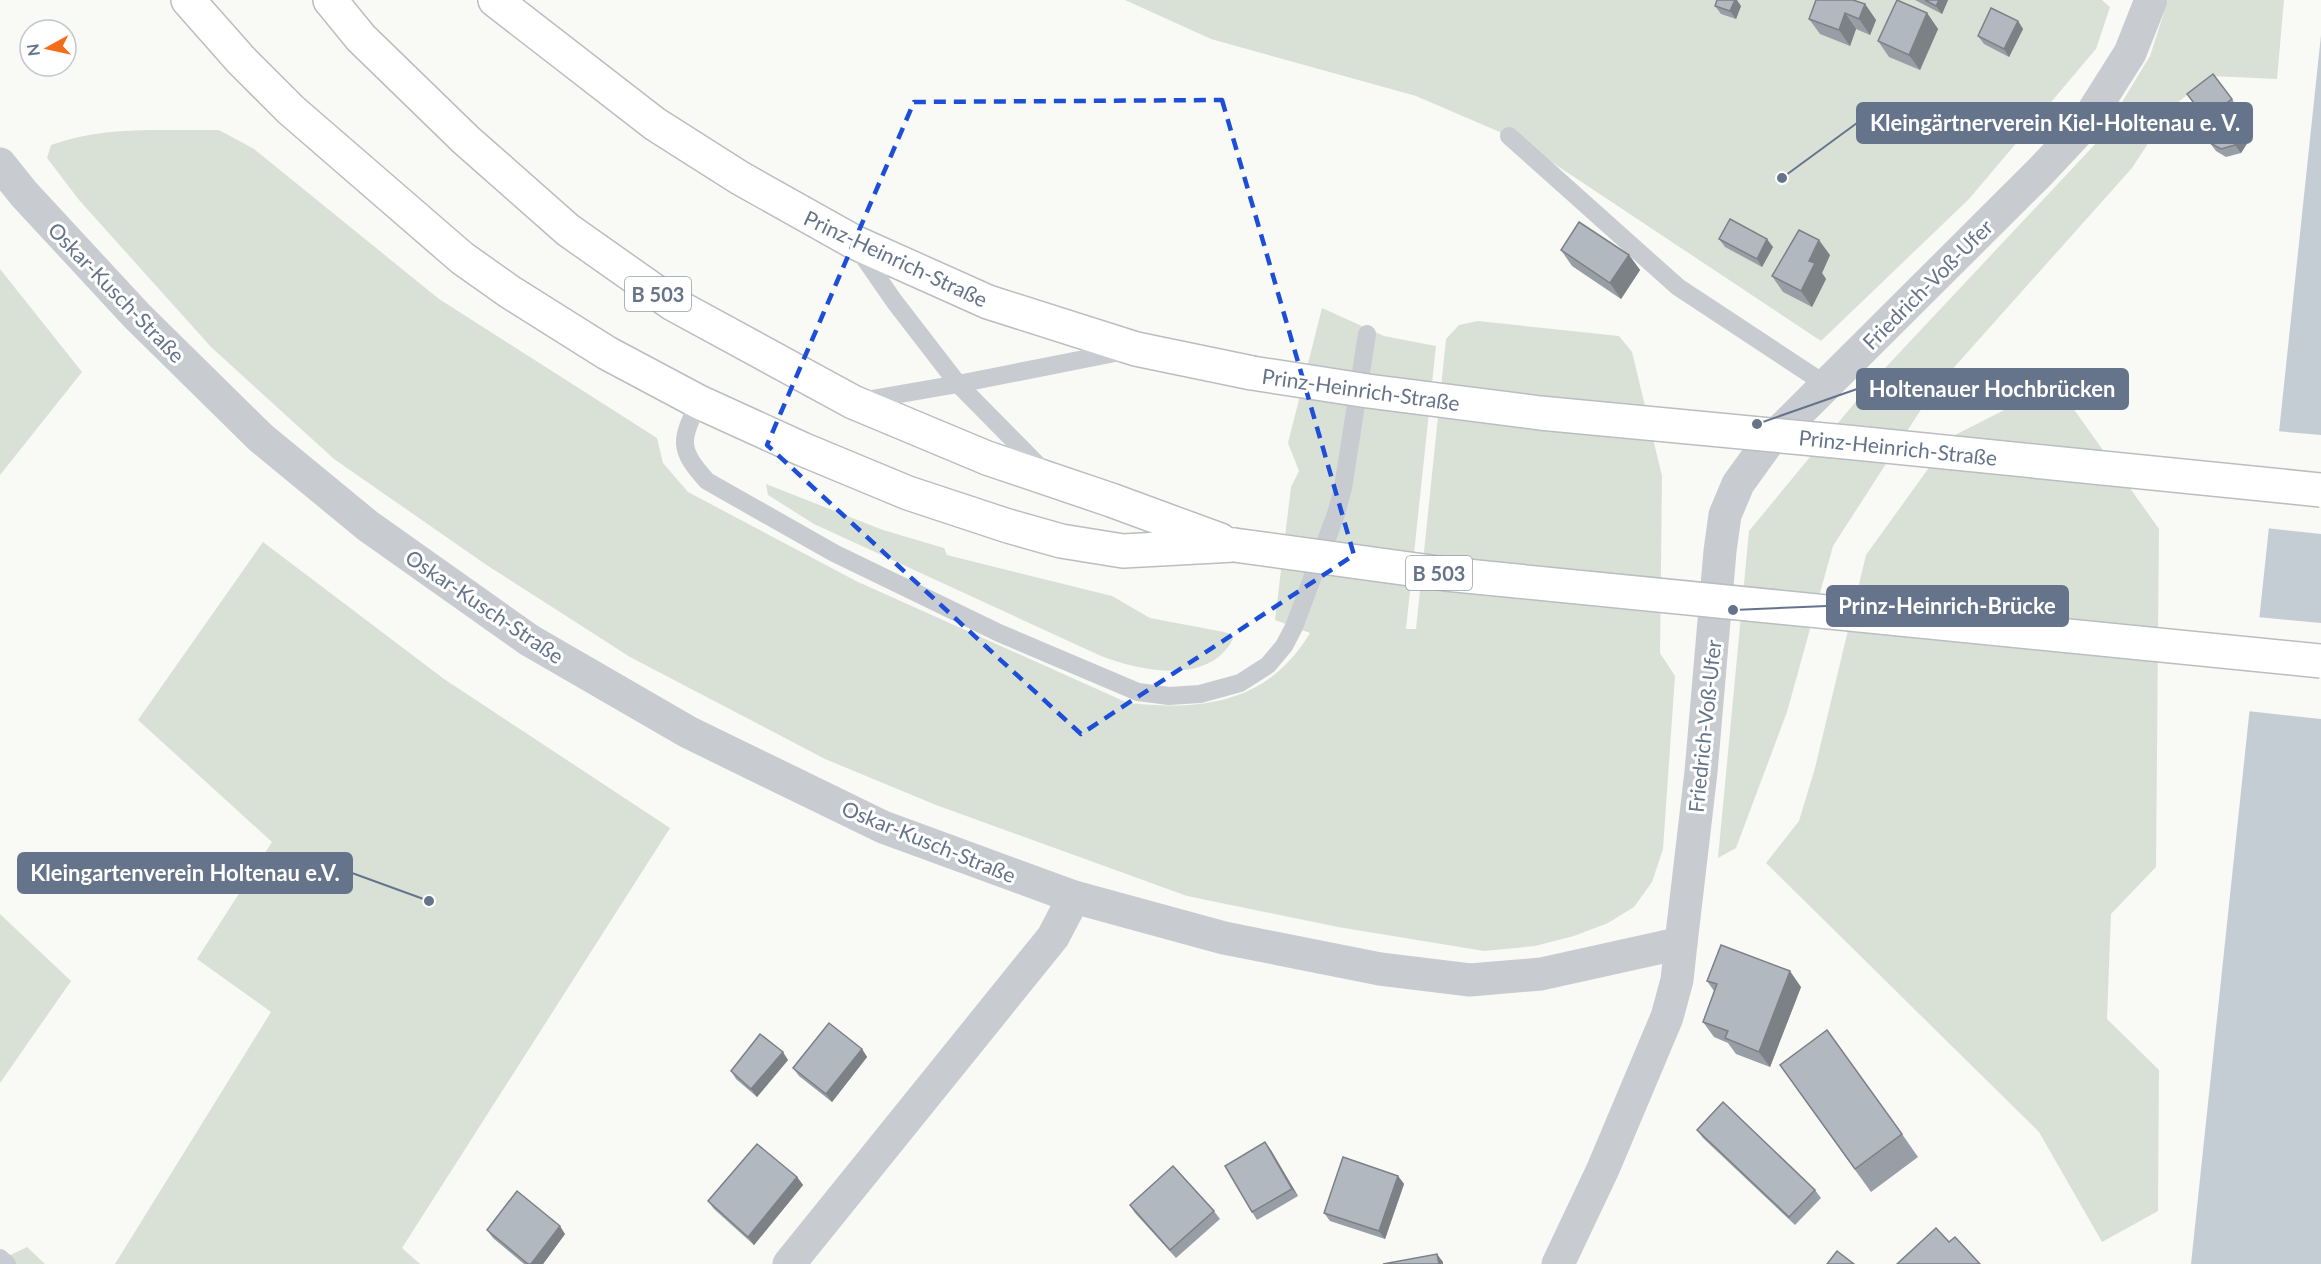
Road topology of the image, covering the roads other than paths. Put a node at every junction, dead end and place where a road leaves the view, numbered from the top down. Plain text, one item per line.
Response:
1 (188, 0) edge
2 (330, 0) edge
3 (495, 0) edge
4 (2151, 0) edge
5 (1509, 136) dead end
6 (0, 164) edge
7 (854, 242) junction
8 (1367, 334) dead end
9 (1136, 349) junction
10 (958, 384) junction
11 (1825, 384) junction
12 (699, 402) junction
13 (853, 402) junction
14 (1057, 483) junction
15 (2321, 490) edge
16 (1234, 545) junction
17 (2321, 661) edge
18 (1074, 897) junction
19 (1682, 934) junction
20 (0, 1258) edge
21 (7, 1264) edge
22 (789, 1264) edge
23 (1558, 1264) edge

1 - 12 highway, B 503
2 - 13 highway, B 503
3 - 7 highway, Prinz-Heinrich-Straße
4 - 11 street, Friedrich-Voß-Ufer
5 - 11 lane
6 - 18 street, Oskar-Kusch-Straße
7 - 9 highway, Prinz-Heinrich-Straße
7 - 10 lane
8 - 12 lane
9 - 10 lane
9 - 15 highway, Prinz-Heinrich-Straße, bridge
10 - 13 lane
10 - 14 lane
11 - 19 street, Friedrich-Voß-Ufer
12 - 16 highway, B 503
13 - 14 highway, B 503
14 - 16 highway, B 503
16 - 17 highway, B 503, bridge
18 - 19 street, Oskar-Kusch-Straße
18 - 22 street
19 - 23 street, Friedrich-Voß-Ufer
20 - 21 lane

